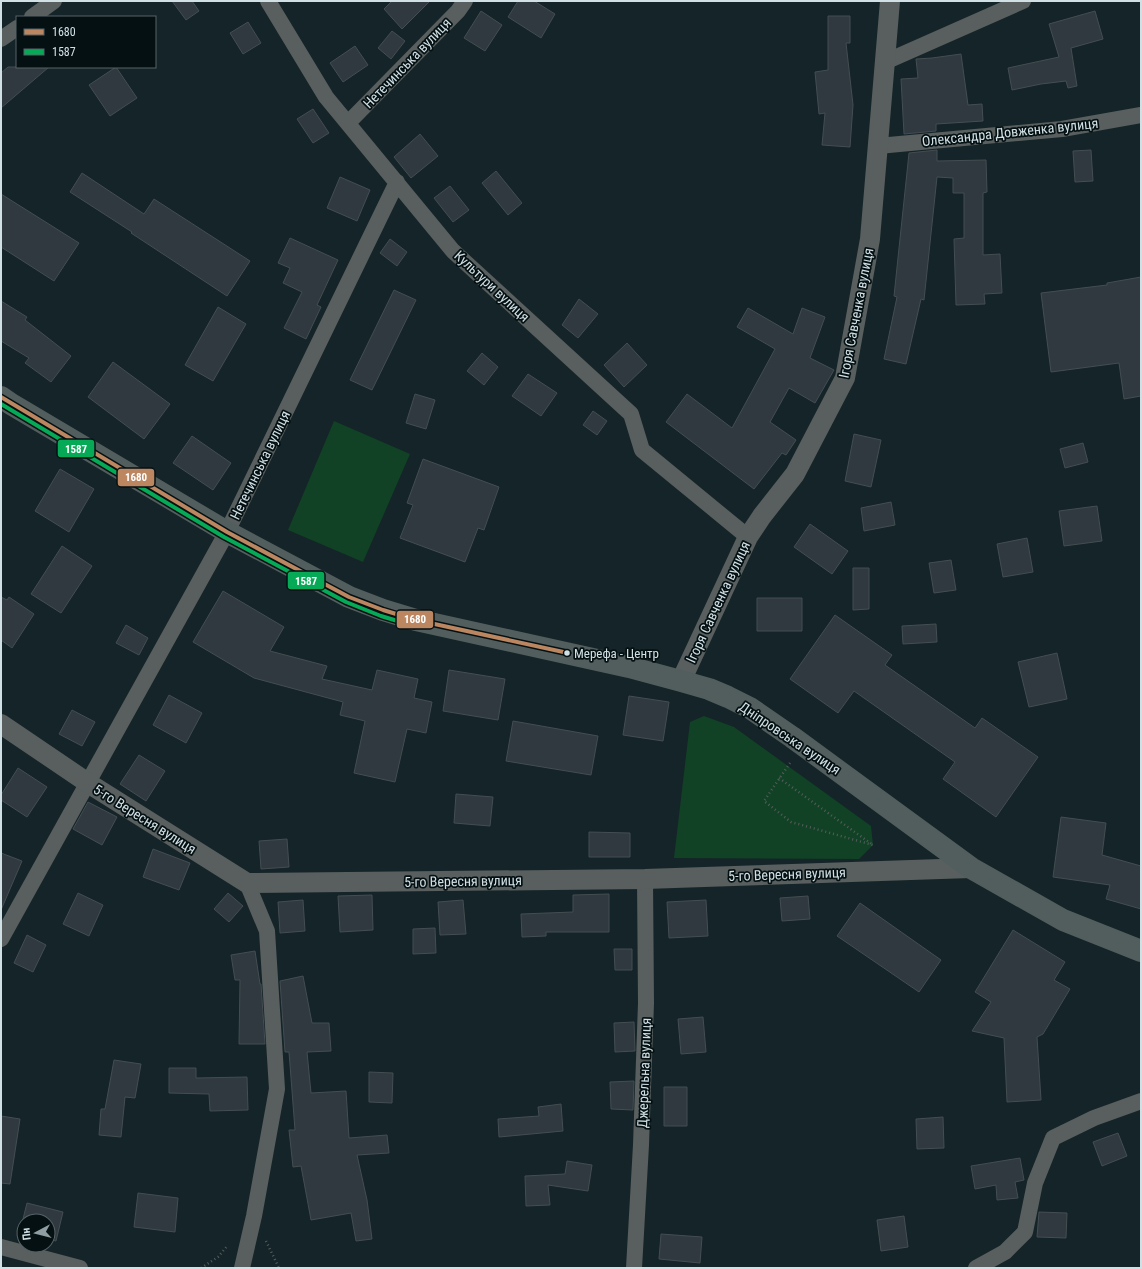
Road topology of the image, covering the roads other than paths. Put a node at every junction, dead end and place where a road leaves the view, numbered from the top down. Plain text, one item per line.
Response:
1 (54, 1) edge
2 (268, 1) edge
3 (465, 1) edge
4 (890, 1) edge
5 (1023, 1) edge
6 (33, 16) edge
7 (16, 29) edge
8 (1, 39) edge
9 (885, 62) junction
10 (1141, 115) edge
11 (348, 123) junction
12 (878, 146) junction
13 (397, 182) junction
14 (1, 397) edge
15 (227, 532) junction
16 (748, 537) junction
17 (681, 681) junction
18 (1, 724) edge
19 (88, 783) junction
20 (972, 868) junction
21 (645, 879) junction
22 (247, 883) junction
23 (1, 939) edge
24 (1141, 951) edge
25 (1141, 1101) edge
26 (1, 1247) edge
27 (80, 1268) edge
28 (242, 1268) edge
29 (634, 1268) edge
30 (976, 1268) edge

1 - 6 street
2 - 11 street, Культури вулиця
3 - 11 street, Нетечинська вулиця
4 - 9 street, Ігоря Савченка вулиця
5 - 9 street
7 - 8 street
9 - 12 street, Ігоря Савченка вулиця
10 - 12 street, Олександра Довженка вулиця
11 - 13 street, Культури вулиця
12 - 16 street, Ігоря Савченка вулиця
13 - 15 street, Нетечинська вулиця
13 - 16 street, Культури вулиця
14 - 15 highway, Дніпровська вулиця
15 - 17 highway, Дніпровська вулиця
15 - 19 street, Нетечинська вулиця
16 - 17 street, Ігоря Савченка вулиця
17 - 20 highway, Дніпровська вулиця
18 - 19 street, 5-го Вересня вулиця
19 - 22 street, 5-го Вересня вулиця
19 - 23 street, Нетечинська вулиця
20 - 21 street, 5-го Вересня вулиця
20 - 24 highway, Дніпровська вулиця
21 - 22 street, 5-го Вересня вулиця
21 - 29 street, Джерельна вулиця
22 - 28 street
25 - 30 street
26 - 27 street

